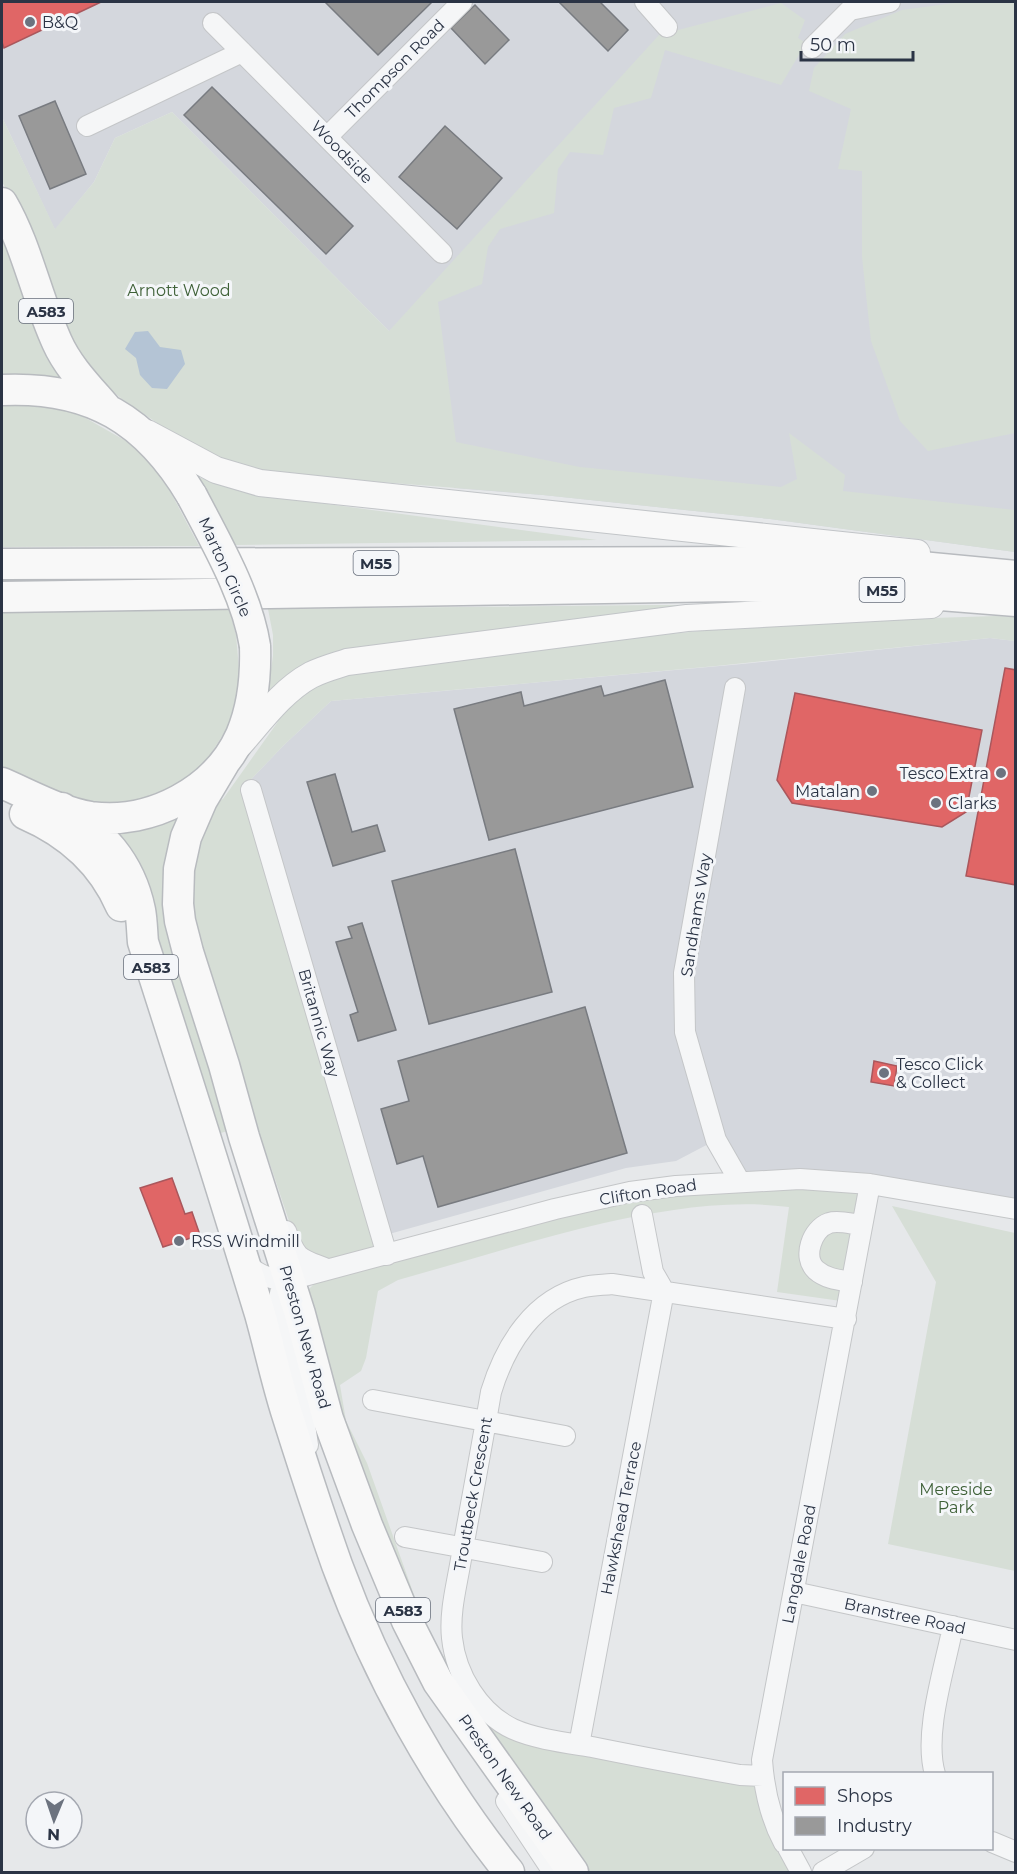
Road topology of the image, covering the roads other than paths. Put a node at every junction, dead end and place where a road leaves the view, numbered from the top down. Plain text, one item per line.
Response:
1 (462, 2) edge
2 (645, 2) edge
3 (890, 2) edge
4 (213, 23) dead end
5 (667, 27) dead end
6 (812, 48) dead end
7 (242, 52) junction
8 (87, 126) dead end
9 (327, 137) junction
10 (2, 203) edge
11 (442, 253) dead end
12 (2, 390) edge
13 (107, 409) junction
14 (134, 425) junction
15 (2, 564) edge
16 (1016, 568) edge
17 (1016, 576) edge
18 (2, 597) edge
19 (1016, 602) edge
20 (735, 688) dead end
21 (228, 758) junction
22 (2, 783) edge
23 (251, 790) dead end
24 (2, 804) edge
25 (62, 808) junction
26 (143, 942) junction
27 (244, 1137) junction
28 (716, 1140) junction
29 (716, 1182) junction
30 (740, 1182) junction
31 (870, 1184) junction
32 (1016, 1209) edge
33 (642, 1215) dead end
34 (861, 1225) junction
35 (384, 1256) junction
36 (244, 1262) junction
37 (327, 1269) junction
38 (289, 1280) junction
39 (852, 1282) junction
40 (664, 1291) junction
41 (300, 1314) junction
42 (846, 1319) junction
43 (373, 1400) dead end
44 (486, 1421) junction
45 (565, 1436) dead end
46 (316, 1502) junction
47 (405, 1537) dead end
48 (463, 1547) junction
49 (542, 1562) dead end
50 (794, 1592) junction
51 (953, 1626) junction
52 (1016, 1640) edge
53 (478, 1739) junction
54 (579, 1745) junction
55 (935, 1772) edge
56 (763, 1776) junction
57 (783, 1841) edge
58 (993, 1842) edge
59 (789, 1850) edge
60 (861, 1850) edge
61 (1016, 1852) edge
62 (509, 1872) edge
63 (553, 1872) edge
64 (573, 1872) edge
65 (801, 1872) edge
66 (823, 1872) edge

1 - 9 street, Thompson Road
2 - 5 street
3 - 6 street
4 - 7 street, Woodside
7 - 8 street
7 - 9 street, Woodside
9 - 11 street, Woodside
10 - 13 highway, A583
12 - 13 highway, Marton Circle / A583
13 - 14 highway, Marton Circle / A583
14 - 16 main road
14 - 21 highway, Marton Circle / A583, bridge
15 - 17 highway, M55
18 - 19 highway, M55
19 - 21 main road
20 - 28 street, Sandhams Way
21 - 25 highway, Marton Circle / A583
21 - 27 highway, Preston New Road / A583
22 - 25 highway, Marton Circle / A583
23 - 35 street, Britannic Way
24 - 26 highway
25 - 26 highway, A583
26 - 36 highway, A583
27 - 37 street
27 - 38 highway, Preston New Road / A583
28 - 29 street, Sandhams Way
28 - 30 street, Sandhams Way
29 - 30 street, Clifton Road
29 - 35 street, Clifton Road
30 - 31 street, Clifton Road
31 - 32 street, Clifton Road
31 - 34 street, Langdale Road
33 - 40 street
34 - 39 street, Langdale Road
34 - 39 street
35 - 37 street, Clifton Road
35 - 41 street
36 - 38 street
36 - 46 highway, A583
37 - 38 street, Clifton Road
38 - 41 highway, Preston New Road / A583
38 - 46 street, A583
39 - 42 street, Langdale Road
40 - 42 street, Troutbeck Crescent
40 - 44 street, Troutbeck Crescent
40 - 54 street, Hawkshead Terrace
41 - 53 highway, Preston New Road / A583
42 - 50 street, Langdale Road
43 - 44 street
44 - 45 street
44 - 48 street, Troutbeck Crescent
46 - 62 highway, A583
47 - 48 street
48 - 49 street
48 - 54 street, Troutbeck Crescent
50 - 51 street, Branstree Road
50 - 56 street, Langdale Road
51 - 52 street, Branstree Road
51 - 55 street
53 - 63 street
53 - 64 highway, Preston New Road / A583
54 - 56 street, Troutbeck Crescent
56 - 57 street, Langdale Road
58 - 61 street
59 - 65 street
60 - 66 street

